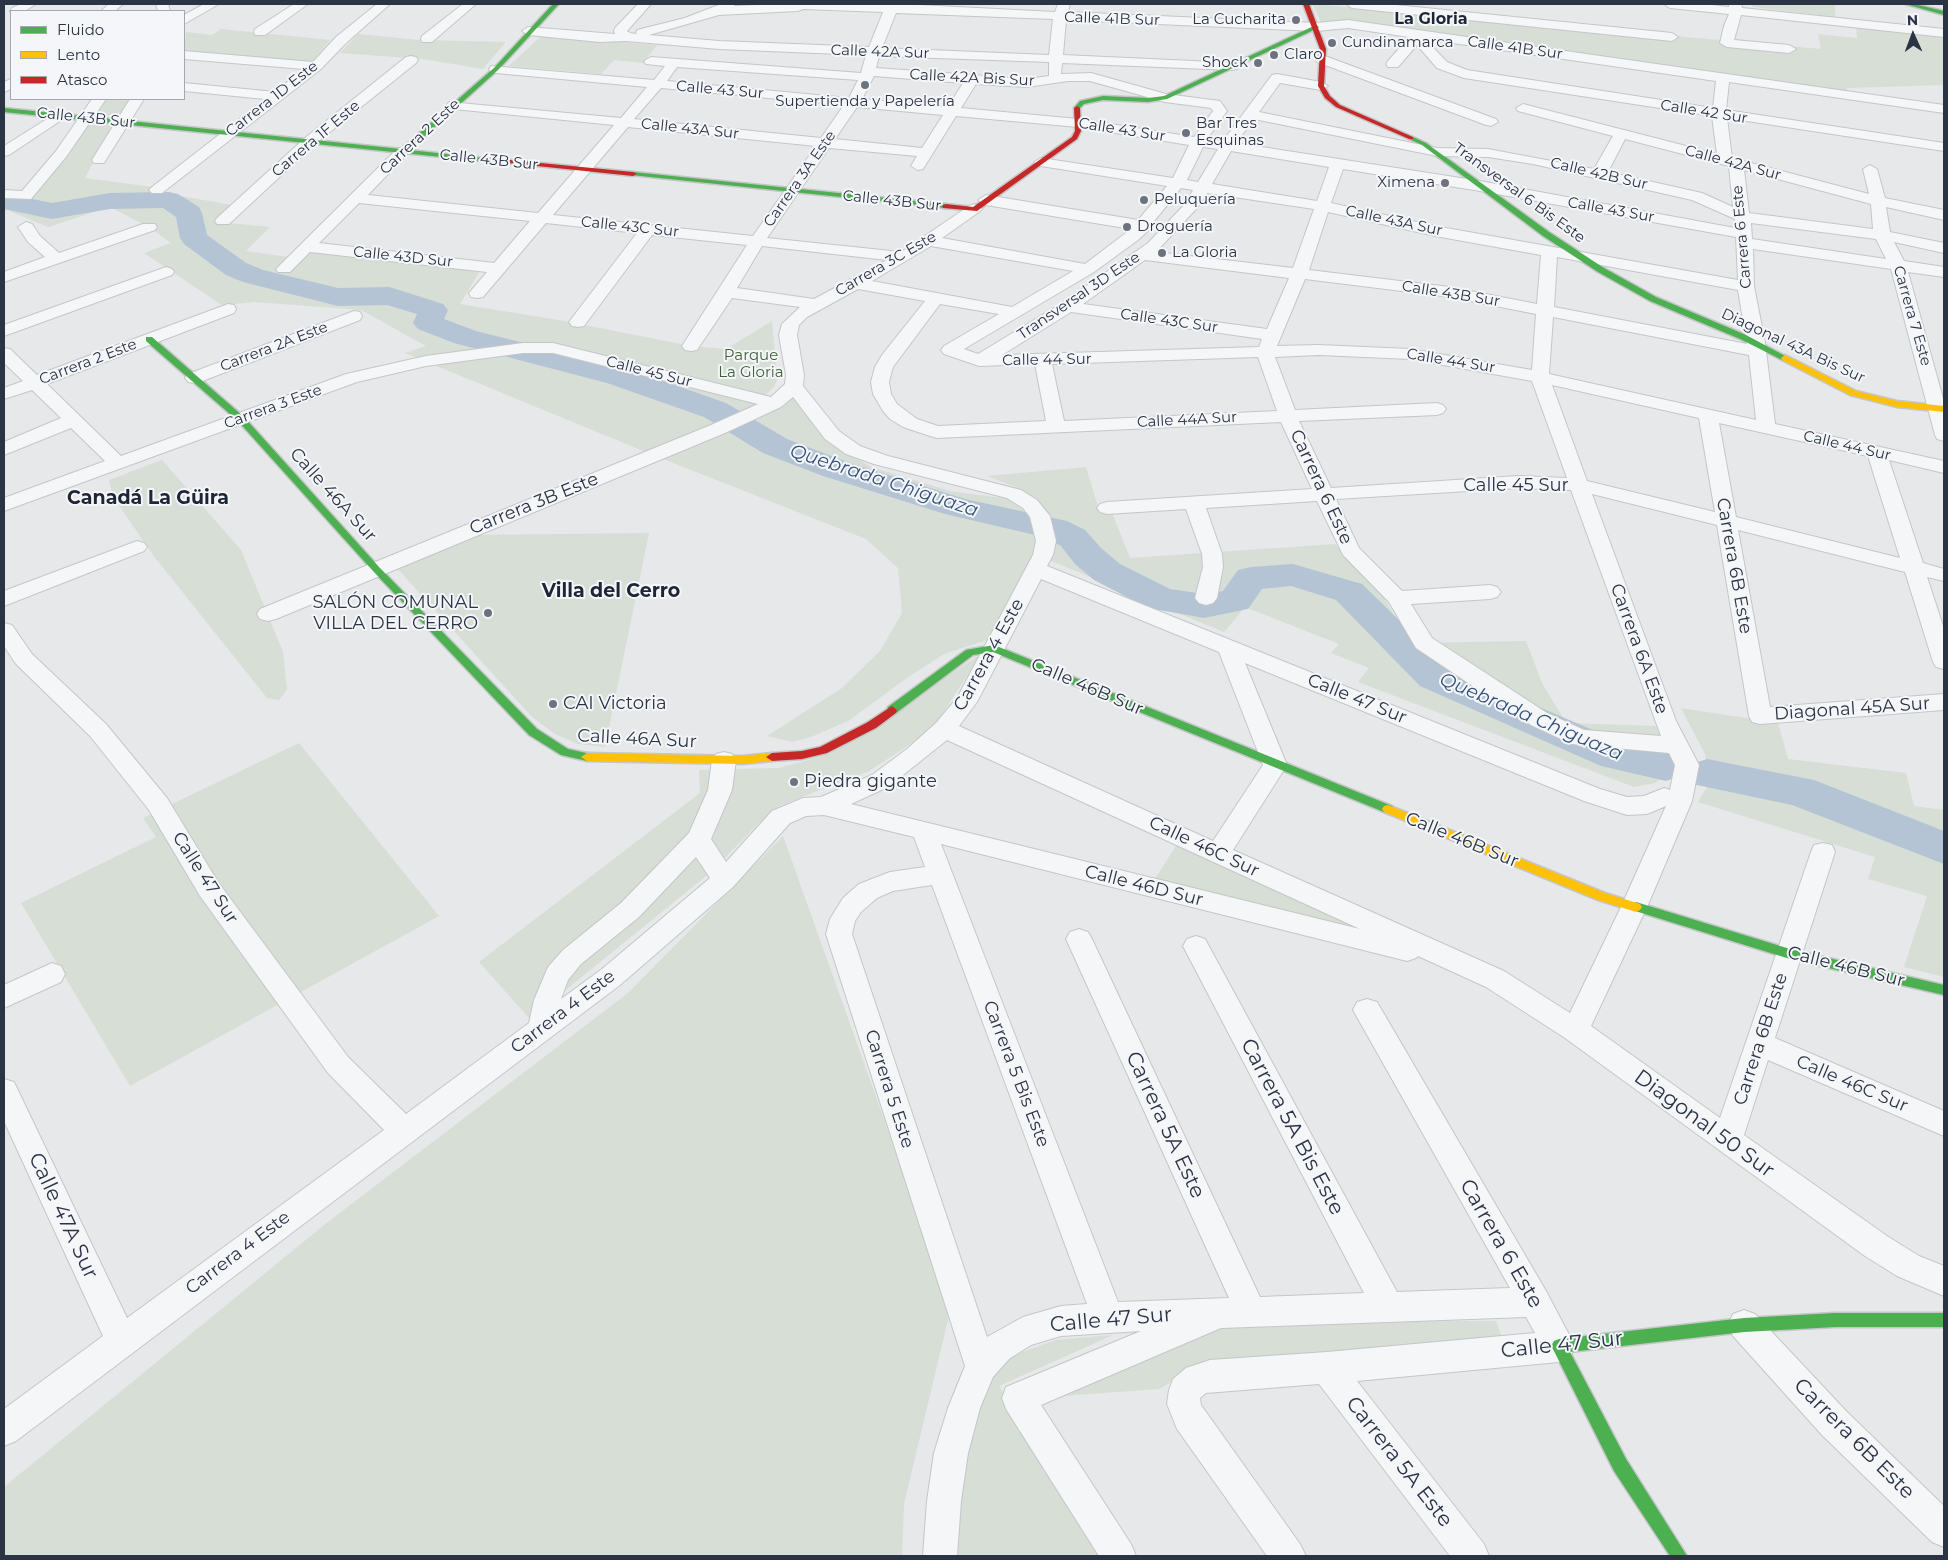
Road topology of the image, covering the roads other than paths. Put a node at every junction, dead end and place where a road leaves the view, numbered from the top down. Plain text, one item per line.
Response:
1 (213, 4) edge
2 (302, 4) edge
3 (384, 4) edge
4 (470, 4) edge
5 (556, 4) edge
6 (645, 4) edge
7 (784, 4) edge
8 (1064, 4) edge
9 (1306, 4) edge
10 (1352, 4) edge
11 (1506, 4) edge
12 (1670, 4) edge
13 (1908, 4) edge
14 (808, 6) junction
15 (724, 7) edge
16 (891, 7) edge
17 (1736, 7) edge
18 (1944, 13) edge
19 (1060, 17) junction
20 (185, 19) edge
21 (1504, 20) junction
22 (1316, 27) junction
23 (528, 31) junction
24 (260, 32) dead end
25 (1944, 33) edge
26 (1415, 35) junction
27 (626, 37) junction
28 (1672, 37) dead end
29 (428, 39) dead end
30 (1501, 46) junction
31 (1789, 49) dead end
32 (874, 51) junction
33 (185, 55) edge
34 (1055, 59) junction
35 (1322, 59) junction
36 (411, 60) dead end
37 (651, 61) dead end
38 (1393, 64) dead end
39 (316, 66) junction
40 (1232, 66) junction
41 (671, 68) dead end
42 (496, 69) junction
43 (868, 75) junction
44 (973, 78) junction
45 (1488, 78) junction
46 (1723, 78) junction
47 (1054, 79) junction
48 (657, 84) junction
49 (1531, 85) junction
50 (1321, 86) junction
51 (185, 87) edge
52 (277, 96) junction
53 (1165, 98) junction
54 (99, 100) edge
55 (136, 100) edge
56 (853, 103) junction
57 (454, 105) junction
58 (1219, 108) joint
59 (1523, 108) junction
60 (1944, 109) edge
61 (4, 110) edge
62 (952, 111) junction
63 (1249, 114) junction
64 (1719, 114) junction
65 (58, 116) junction
66 (1499, 116) junction
67 (87, 118) junction
68 (121, 122) junction
69 (624, 122) junction
70 (1078, 123) junction
71 (229, 133) junction
72 (1621, 134) junction
73 (310, 141) junction
74 (1198, 142) junction
75 (825, 143) junction
76 (1227, 146) junction
77 (1944, 147) edge
78 (403, 151) junction
79 (4, 152) edge
80 (1444, 152) junction
81 (926, 153) junction
82 (99, 160) dead end
83 (1041, 162) junction
84 (1338, 162) junction
85 (1730, 162) junction
86 (917, 168) dead end
87 (584, 169) junction
88 (1870, 169) dead end
89 (1599, 174) junction
90 (1178, 183) junction
91 (1480, 186) junction
92 (1202, 187) junction
93 (157, 190) dead end
94 (792, 190) junction
95 (4, 194) edge
96 (356, 198) junction
97 (1878, 201) junction
98 (980, 205) junction
99 (1322, 206) junction
100 (1944, 216) edge
101 (542, 218) junction
102 (223, 221) dead end
103 (149, 226) dead end
104 (1144, 226) junction
105 (26, 227) dead end
106 (648, 229) junction
107 (1743, 231) junction
108 (1882, 235) junction
109 (1132, 237) junction
110 (757, 241) junction
111 (929, 241) junction
112 (307, 246) junction
113 (1944, 248) edge
114 (1148, 250) junction
115 (1549, 252) junction
116 (904, 257) junction
117 (1584, 258) junction
118 (56, 259) junction
119 (1898, 266) junction
120 (499, 268) junction
121 (284, 269) dead end
122 (1088, 269) junction
123 (166, 272) dead end
124 (1944, 272) edge
125 (1299, 274) junction
126 (4, 277) edge
127 (855, 282) junction
128 (1746, 286) junction
129 (727, 292) junction
130 (477, 294) dead end
131 (936, 298) junction
132 (815, 304) junction
133 (1068, 307) junction
134 (228, 309) dead end
135 (1545, 310) junction
136 (1014, 312) junction
137 (354, 316) dead end
138 (578, 322) dead end
139 (4, 332) edge
140 (149, 339) junction
141 (1268, 344) junction
142 (691, 346) dead end
143 (1756, 347) junction
144 (552, 348) joint
145 (950, 350) joint
146 (4, 353) edge
147 (1043, 360) junction
148 (979, 361) junction
149 (194, 378) junction
150 (1540, 378) junction
151 (34, 382) junction
152 (794, 386) junction
153 (4, 394) edge
154 (774, 404) junction
155 (1437, 409) dead end
156 (1941, 409) edge
157 (1708, 415) junction
158 (1288, 416) junction
159 (241, 418) junction
160 (74, 420) junction
161 (1056, 426) junction
162 (1766, 428) junction
163 (1944, 435) edge
164 (4, 448) edge
165 (1877, 453) junction
166 (118, 463) junction
167 (1944, 467) edge
168 (1578, 485) junction
169 (1326, 494) junction
170 (1194, 503) junction
171 (4, 505) edge
172 (1107, 508) dead end
173 (1727, 522) junction
174 (137, 547) dead end
175 (1914, 568) junction
176 (376, 569) junction
177 (1035, 569) junction
178 (1944, 575) edge
179 (1490, 592) dead end
180 (1206, 598) dead end
181 (1397, 598) junction
182 (4, 599) edge
183 (268, 614) dead end
184 (4, 630) edge
185 (1227, 645) junction
186 (994, 648) junction
187 (1944, 662) edge
188 (1944, 702) edge
189 (1760, 716) joint
190 (944, 729) junction
191 (1678, 745) junction
192 (724, 760) junction
193 (1275, 765) junction
194 (1680, 801) junction
195 (824, 806) junction
196 (924, 831) junction
197 (698, 839) junction
198 (1823, 852) dead end
199 (1218, 853) junction
200 (940, 874) junction
201 (724, 880) junction
202 (1634, 907) junction
203 (1079, 939) dead end
204 (1196, 946) dead end
205 (1790, 954) junction
206 (1465, 965) junction
207 (52, 974) dead end
208 (1944, 990) edge
209 (4, 997) edge
210 (1367, 1010) dead end
211 (542, 1027) junction
212 (1575, 1030) junction
213 (1760, 1044) junction
214 (4, 1091) edge
215 (1944, 1124) edge
216 (403, 1130) junction
217 (1727, 1141) junction
218 (1944, 1281) edge
219 (1535, 1302) junction
220 (1388, 1307) junction
221 (1237, 1312) junction
222 (1108, 1317) junction
223 (1944, 1320) edge
224 (1744, 1325) junction
225 (122, 1341) junction
226 (1558, 1346) junction
227 (981, 1366) junction
228 (1327, 1368) junction
229 (4, 1429) edge
230 (1944, 1530) edge
231 (940, 1556) edge
232 (1119, 1556) edge
233 (1288, 1556) edge
234 (1472, 1556) edge
235 (1679, 1556) edge

1 - 20 street
2 - 24 street
3 - 39 street, Carrera 1D Este
4 - 29 street
5 - 23 street, Carrera 2 Este
6 - 27 street
7 - 14 street, Calle 41B Sur
8 - 19 street
9 - 22 street
10 - 21 street, Calle 41B Sur
11 - 21 street
12 - 17 street
13 - 18 street
14 - 15 street
14 - 16 street, Calle 41B Sur
15 - 27 street
16 - 19 street, Calle 41B Sur
16 - 32 street, Carrera 3A Este
17 - 25 street
17 - 31 street
19 - 22 street, Calle 41B Sur
19 - 34 street
21 - 28 street, Calle 41B Sur
21 - 30 street
22 - 26 street, Calle 41B Sur
22 - 35 street
22 - 40 street
23 - 27 street, Calle 42A Sur
23 - 42 street, Carrera 2 Este
26 - 30 street, Calle 41B Sur
26 - 38 street
26 - 45 street, Calle 42 Sur
27 - 32 street, Calle 42A Sur
30 - 45 street
30 - 46 street, Calle 41B Sur
32 - 34 street, Calle 42A Sur
32 - 43 street, Carrera 3A Este
33 - 39 street
34 - 40 street, Calle 42A Sur
34 - 47 street
35 - 50 street
35 - 66 street
36 - 73 street, Carrera 1F Este
37 - 43 street, Calle 42A Bis Sur
39 - 52 street, Carrera 1D Este
40 - 53 street
41 - 48 street
42 - 48 street, Calle 43 Sur
42 - 57 street, Carrera 2 Este
43 - 44 street, Calle 42A Bis Sur
43 - 56 street, Carrera 3A Este
44 - 47 street, Calle 42A Bis Sur
44 - 62 street
45 - 49 street, Calle 42 Sur
46 - 60 street, Calle 41B Sur
46 - 64 street
47 - 53 street, Calle 42A Bis Sur
48 - 56 street, Calle 43 Sur
48 - 69 street
49 - 59 street
49 - 64 street, Calle 42 Sur
50 - 63 street, Transversal 3D Este
50 - 80 street, Transversal 6 Bis Este
51 - 52 street
52 - 71 street, Carrera 1D Este
53 - 58 street, Calle 42A Bis Sur
53 - 70 street, Carrera 3C Este
54 - 67 street
55 - 68 street
56 - 62 street, Calle 43 Sur
56 - 75 street, Carrera 3A Este
57 - 69 street, Calle 43A Sur
57 - 78 street, Carrera 2 Este
58 - 74 street, Transversal 3D Este
59 - 66 street
59 - 72 street, Calle 42A Sur
61 - 65 street, Calle 43B Sur
62 - 70 street, Calle 43 Sur
62 - 81 street
63 - 76 street, Transversal 3D Este
63 - 80 street, Calle 42B Sur
64 - 77 street, Calle 42 Sur
64 - 85 street
65 - 67 street, Calle 43B Sur
65 - 79 street
66 - 80 street
67 - 68 street, Calle 43B Sur
67 - 95 street
68 - 71 street, Calle 43B Sur
68 - 82 street
69 - 75 street, Calle 43A Sur
69 - 87 street
70 - 74 street, Calle 43 Sur
70 - 83 street, Carrera 3C Este
71 - 73 street, Calle 43B Sur
71 - 93 street, Carrera 1D Este
72 - 85 street, Calle 42A Sur
72 - 89 street
73 - 78 street, Calle 43B Sur
73 - 102 street, Carrera 1F Este
74 - 76 street, Calle 43 Sur
74 - 90 street, Transversal 3D Este
75 - 81 street, Calle 43A Sur
75 - 94 street, Carrera 3A Este
76 - 84 street, Calle 43 Sur
76 - 92 street, Transversal 3D Este
78 - 87 street, Calle 43B Sur
78 - 96 street, Carrera 2 Este
80 - 89 street, Calle 42B Sur
80 - 91 street, Transversal 6 Bis Este
81 - 86 street
83 - 90 street, Calle 43A Sur
83 - 98 street, Carrera 3C Este
84 - 91 street, Calle 43 Sur
84 - 99 street
85 - 97 street, Calle 42A Sur
85 - 107 street, Carrera 6 Este
87 - 94 street, Calle 43B Sur
87 - 101 street
88 - 97 street, Carrera 7 Este
89 - 107 street, Calle 42B Sur
90 - 92 street, Calle 43A Sur
90 - 104 street, Transversal 3D Este
91 - 107 street, Calle 43 Sur
91 - 117 street, Transversal 6 Bis Este
92 - 99 street, Calle 43A Sur
92 - 114 street, Transversal 3D Este
94 - 98 street, Calle 43B Sur
94 - 110 street, Carrera 3A Este
96 - 101 street, Calle 43C Sur
96 - 112 street, Carrera 2 Este
97 - 100 street, Calle 42A Sur
97 - 108 street, Carrera 7 Este
98 - 104 street
98 - 111 street, Carrera 3C Este
99 - 115 street, Calle 43A Sur
99 - 125 street
101 - 106 street, Calle 43C Sur
101 - 120 street
103 - 118 street
104 - 109 street, Transversal 3D Este
105 - 118 street
106 - 110 street, Calle 43C Sur
106 - 138 street
107 - 108 street, Calle 42B Sur
107 - 119 street, Calle 43 Sur
107 - 128 street, Carrera 6 Este
108 - 113 street, Calle 42B Sur
108 - 119 street, Carrera 7 Este
109 - 114 street, Calle 43B Sur
109 - 122 street, Transversal 3D Este
110 - 116 street, Calle 43C Sur
110 - 129 street, Carrera 3A Este
111 - 116 street, Carrera 3C Este
111 - 122 street
112 - 120 street, Calle 43D Sur
112 - 121 street, Carrera 2 Este
114 - 125 street, Calle 43B Sur
114 - 133 street, Transversal 3D Este
115 - 117 street, Calle 43A Sur
115 - 135 street, Carrera 6A Este
116 - 127 street, Carrera 3C Este
117 - 128 street, Calle 43A Sur
117 - 143 street, Diagonal 43A Bis Sur
118 - 126 street
119 - 124 street, Calle 43 Sur
119 - 156 street, Carrera 7 Este
120 - 130 street
122 - 136 street, Transversal 3D Este
123 - 139 street
125 - 135 street, Calle 43B Sur
125 - 141 street
127 - 131 street
127 - 132 street, Carrera 3C Este
128 - 143 street, Carrera 6 Este
129 - 132 street
129 - 142 street, Carrera 3A Este
131 - 136 street
131 - 161 street, Calle 44A Sur
132 - 152 street, Carrera 3C Este
133 - 141 street, Calle 43C Sur
133 - 148 street, Transversal 3D Este
134 - 140 street, Carrera 2 Este
135 - 143 street, Calle 43B Sur
135 - 150 street, Carrera 6A Este
136 - 145 street, Transversal 3D Este
137 - 149 street, Carrera 2A Este
140 - 149 street, Calle 46A Sur
140 - 151 street, Carrera 2 Este
141 - 147 street, Calle 44 Sur
141 - 150 street, Calle 44 Sur
141 - 158 street, Carrera 6 Este
143 - 156 street, Diagonal 43A Bis Sur
143 - 162 street, Carrera 6 Este
144 - 154 street, Calle 45 Sur
144 - 159 street, Carrera 3 Este
145 - 148 street, Calle 44 Sur
146 - 151 street
147 - 148 street, Calle 44 Sur
147 - 161 street
149 - 159 street, Calle 46A Sur
150 - 157 street, Calle 44 Sur
150 - 168 street, Carrera 6A Este
151 - 153 street, Carrera 2 Este
151 - 160 street
152 - 154 street, Carrera 3B Este
152 - 177 street, Carrera 4 Este
154 - 176 street, Carrera 3B Este
155 - 158 street, Calle 44A Sur
156 - 163 street, Carrera 7 Este
157 - 162 street, Calle 44 Sur
157 - 173 street, Carrera 6B Este
158 - 161 street, Calle 44A Sur
158 - 169 street, Carrera 6 Este
159 - 166 street, Carrera 3 Este
159 - 176 street, Calle 46A Sur
160 - 164 street
160 - 166 street
162 - 165 street, Calle 44 Sur
165 - 167 street, Calle 44 Sur
165 - 175 street
166 - 171 street, Carrera 3 Este
168 - 169 street, Calle 45 Sur
168 - 173 street, Calle 45 Sur
168 - 191 street, Carrera 6A Este
169 - 170 street, Calle 45 Sur
169 - 181 street, Carrera 6 Este
170 - 172 street, Calle 45 Sur
170 - 180 street
173 - 175 street, Calle 45 Sur
173 - 189 street, Carrera 6B Este
174 - 182 street
175 - 178 street, Calle 45 Sur
175 - 187 street
176 - 183 street, Carrera 3B Este
176 - 192 street, Calle 46A Sur
177 - 185 street, Calle 47 Sur
177 - 186 street, Carrera 4 Este
179 - 181 street
181 - 191 street, Carrera 6 Este
184 - 216 street, Calle 47 Sur
185 - 193 street
185 - 194 street, Calle 47 Sur
186 - 190 street, Carrera 4 Este
186 - 192 street, Calle 46A Sur
186 - 193 street, Calle 46B Sur
188 - 189 street, Diagonal 45A Sur
190 - 195 street, Carrera 4 Este
190 - 199 street, Calle 46C Sur
191 - 194 street, Carrera 6A Este
192 - 197 street
193 - 199 street
193 - 202 street, Calle 46B Sur
194 - 202 street, Carrera 6A Este
195 - 196 street, Calle 46D Sur
195 - 201 street, Carrera 4 Este
196 - 200 street, Carrera 5 Bis Este
196 - 206 street, Calle 46D Sur
197 - 201 street
197 - 211 street
198 - 205 street, Carrera 6B Este
199 - 206 street, Calle 46C Sur
200 - 222 street, Carrera 5 Bis Este
200 - 227 street, Carrera 5 Este
201 - 211 street, Carrera 4 Este
202 - 205 street, Calle 46B Sur
202 - 212 street, Carrera 6A Este
203 - 221 street, Carrera 5A Este
204 - 220 street, Carrera 5A Bis Este
205 - 208 street, Calle 46B Sur
205 - 213 street, Carrera 6B Este
206 - 212 street, Diagonal 50 Sur
207 - 209 street
210 - 219 street, Carrera 6 Este
211 - 216 street, Carrera 4 Este
212 - 217 street, Diagonal 50 Sur
213 - 215 street, Calle 46C Sur
213 - 217 street, Carrera 6B Este
214 - 225 street, Calle 47A Sur
216 - 225 street, Carrera 4 Este
217 - 218 street, Diagonal 50 Sur
219 - 220 street, Calle 47 Sur
219 - 226 street, Carrera 6 Este
220 - 221 street, Calle 47 Sur
221 - 222 street, Calle 47 Sur
221 - 232 street, Calle 47 Sur
222 - 227 street, Calle 47 Sur
223 - 224 street, Calle 47 Sur
224 - 226 street, Calle 47 Sur
224 - 230 street, Carrera 6B Este
225 - 229 street, Carrera 4 Este
226 - 228 street, Calle 47 Sur
226 - 235 street, Carrera 6 Este
227 - 231 street
228 - 233 street, Calle 47 Sur
228 - 234 street, Carrera 5A Este

